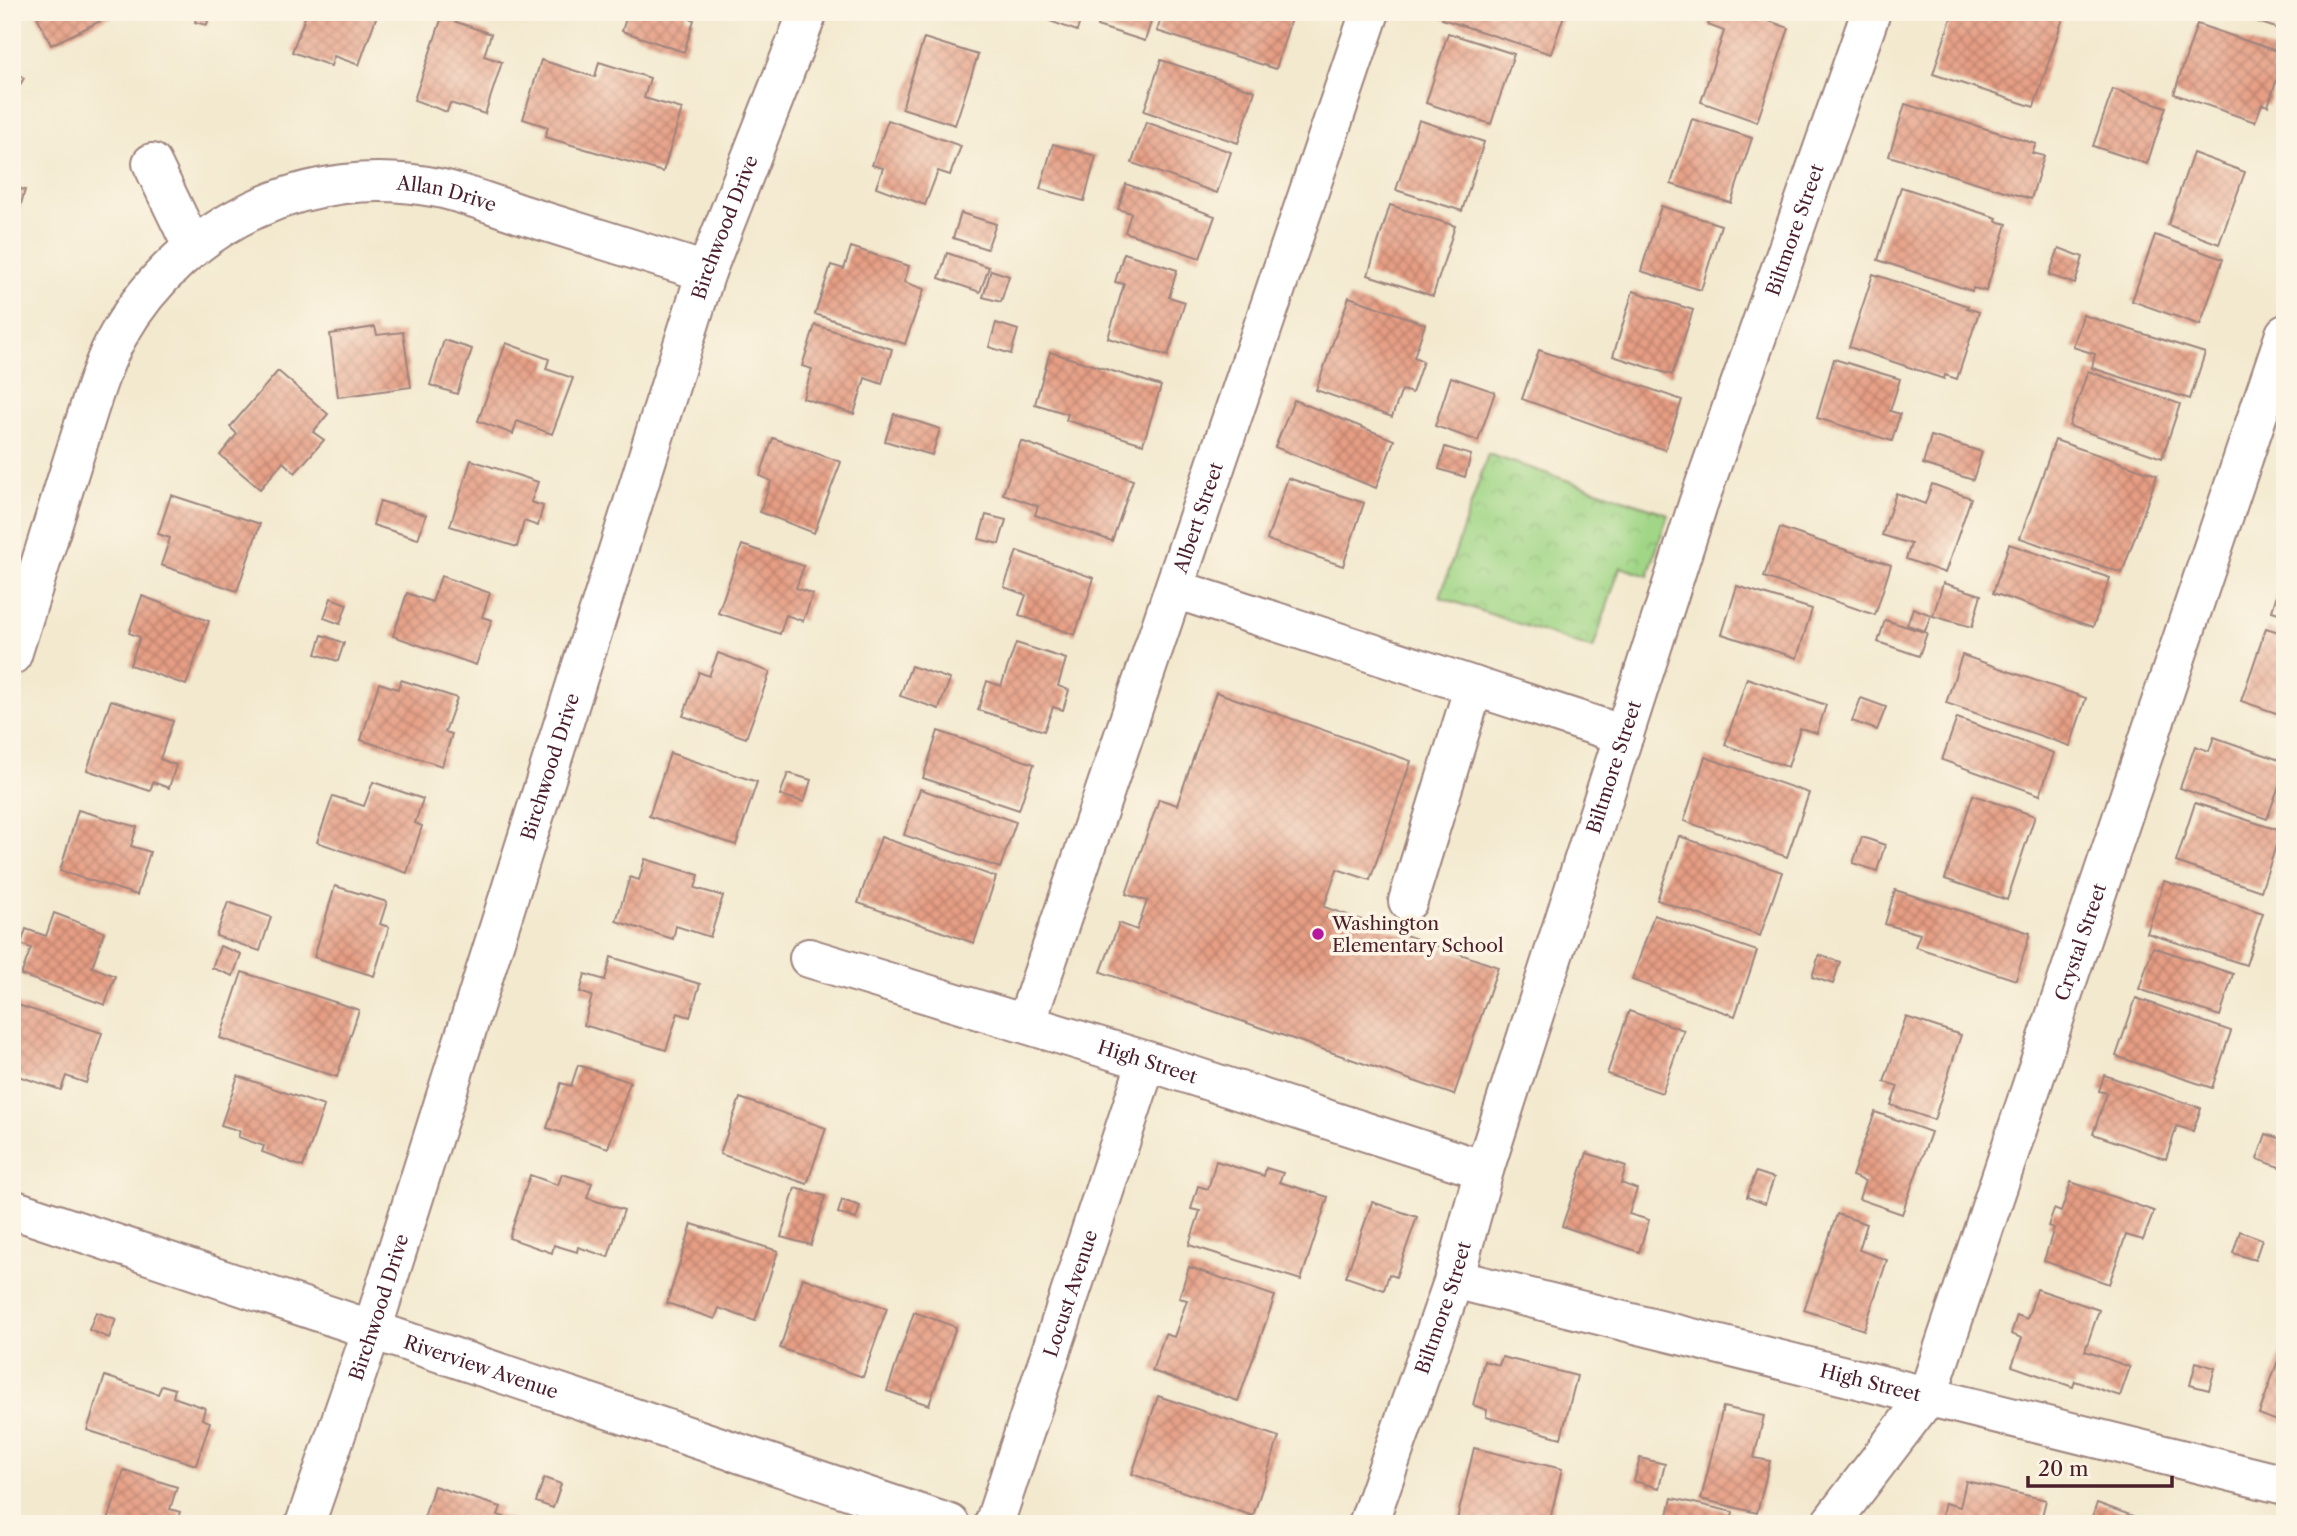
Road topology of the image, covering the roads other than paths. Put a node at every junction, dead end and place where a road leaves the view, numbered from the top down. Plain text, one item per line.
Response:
1 (808, 12) edge
2 (1370, 12) edge
3 (1871, 12) edge
4 (152, 163) dead end
5 (193, 248) junction
6 (706, 272) junction
7 (2285, 334) edge
8 (1175, 589) junction
9 (12, 655) edge
10 (1474, 686) junction
11 (1624, 735) junction
12 (1408, 901) dead end
13 (809, 958) dead end
14 (1026, 1023) junction
15 (1147, 1061) junction
16 (1484, 1170) junction
17 (12, 1209) edge
18 (1454, 1279) junction
19 (372, 1330) junction
20 (1927, 1398) junction
21 (2285, 1485) edge
22 (305, 1524) edge
23 (950, 1524) edge
24 (994, 1524) edge
25 (1368, 1524) edge
26 (1830, 1524) edge

1 - 6 street, Birchwood Drive
2 - 8 street, Albert Street
3 - 11 street, Biltmore Street
4 - 5 street
5 - 6 street, Allan Drive
5 - 9 street, Allan Drive
6 - 19 street, Birchwood Drive
7 - 20 street, Crystal Street
8 - 10 street
8 - 14 street, Albert Street
10 - 11 street
10 - 12 street
11 - 16 street, Biltmore Street
13 - 14 street, High Street
14 - 15 street, High Street
15 - 16 street, High Street
15 - 24 street, Locust Avenue
16 - 18 street, Biltmore Street
17 - 19 street, Riverview Avenue
18 - 20 street, High Street
18 - 25 street, Biltmore Street
19 - 22 street, Birchwood Drive
19 - 23 street, Riverview Avenue
20 - 21 street, High Street
20 - 26 street, Crystal Street

